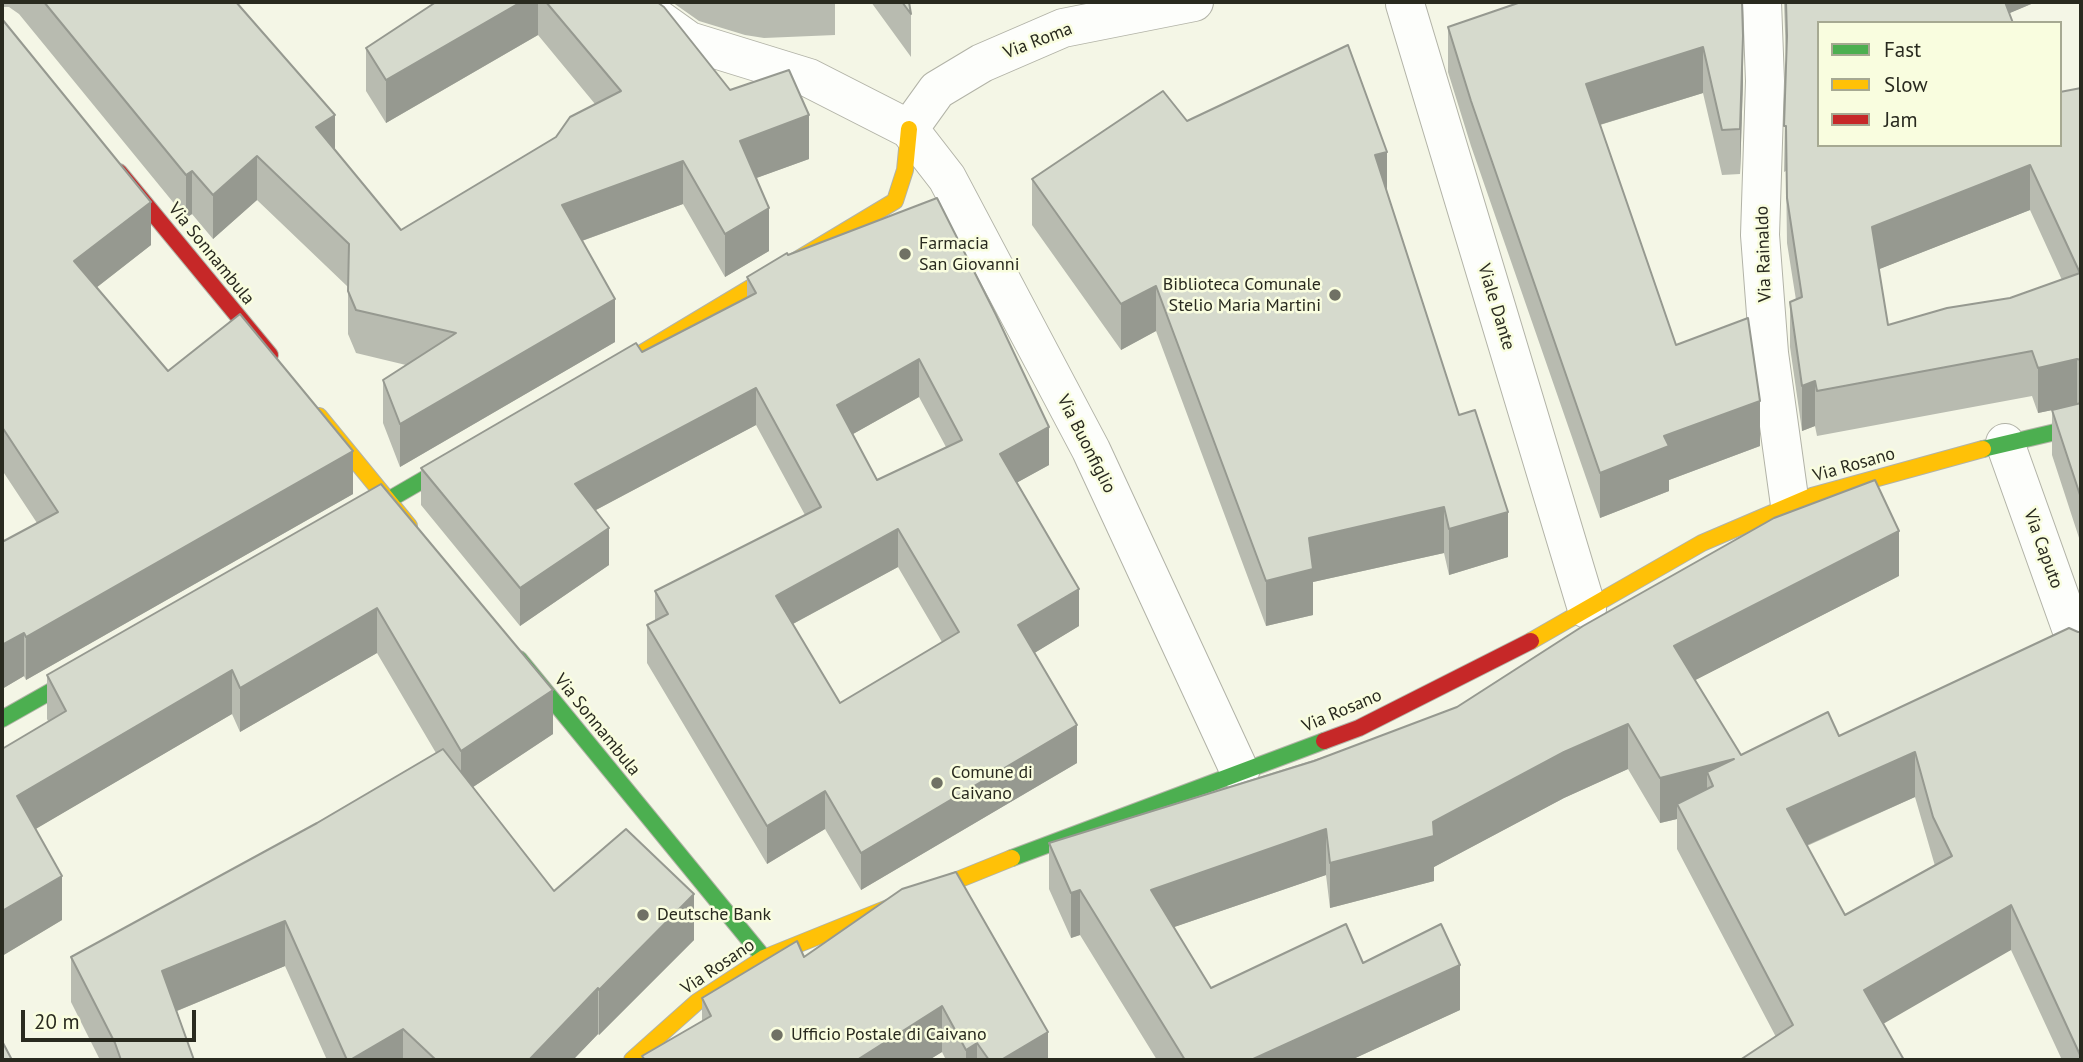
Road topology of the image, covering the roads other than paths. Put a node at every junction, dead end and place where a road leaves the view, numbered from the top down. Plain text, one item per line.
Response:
1 (637, 2) edge
2 (1194, 2) edge
3 (1762, 2) edge
4 (1406, 3) edge
5 (909, 129) junction
6 (107, 157) edge
7 (613, 370) edge
8 (283, 372) edge
9 (309, 404) edge
10 (2081, 426) edge
11 (2005, 443) junction
12 (483, 446) edge
13 (388, 500) junction
14 (1790, 505) junction
15 (352, 521) edge
16 (423, 543) edge
17 (1587, 609) junction
18 (511, 649) edge
19 (2081, 656) edge
20 (110, 658) edge
21 (2, 719) edge
22 (1240, 772) junction
23 (764, 958) junction
24 (632, 1060) edge

1 - 5 street
2 - 5 street, Via Roma
3 - 14 street, Via Rainaldo
4 - 17 street, Viale Dante
5 - 7 street
5 - 22 street, Via Buonfiglio
6 - 8 street, Via Sonnambula
9 - 13 street
10 - 11 street, Via Rosano
11 - 14 street, Via Rosano
11 - 19 street, Via Caputo
12 - 13 street
13 - 15 street
13 - 16 street
14 - 17 street, Via Rosano
17 - 22 street, Via Rosano
18 - 23 street, Via Sonnambula
20 - 21 street
22 - 23 street, Via Rosano
23 - 24 street, Via Rosano

